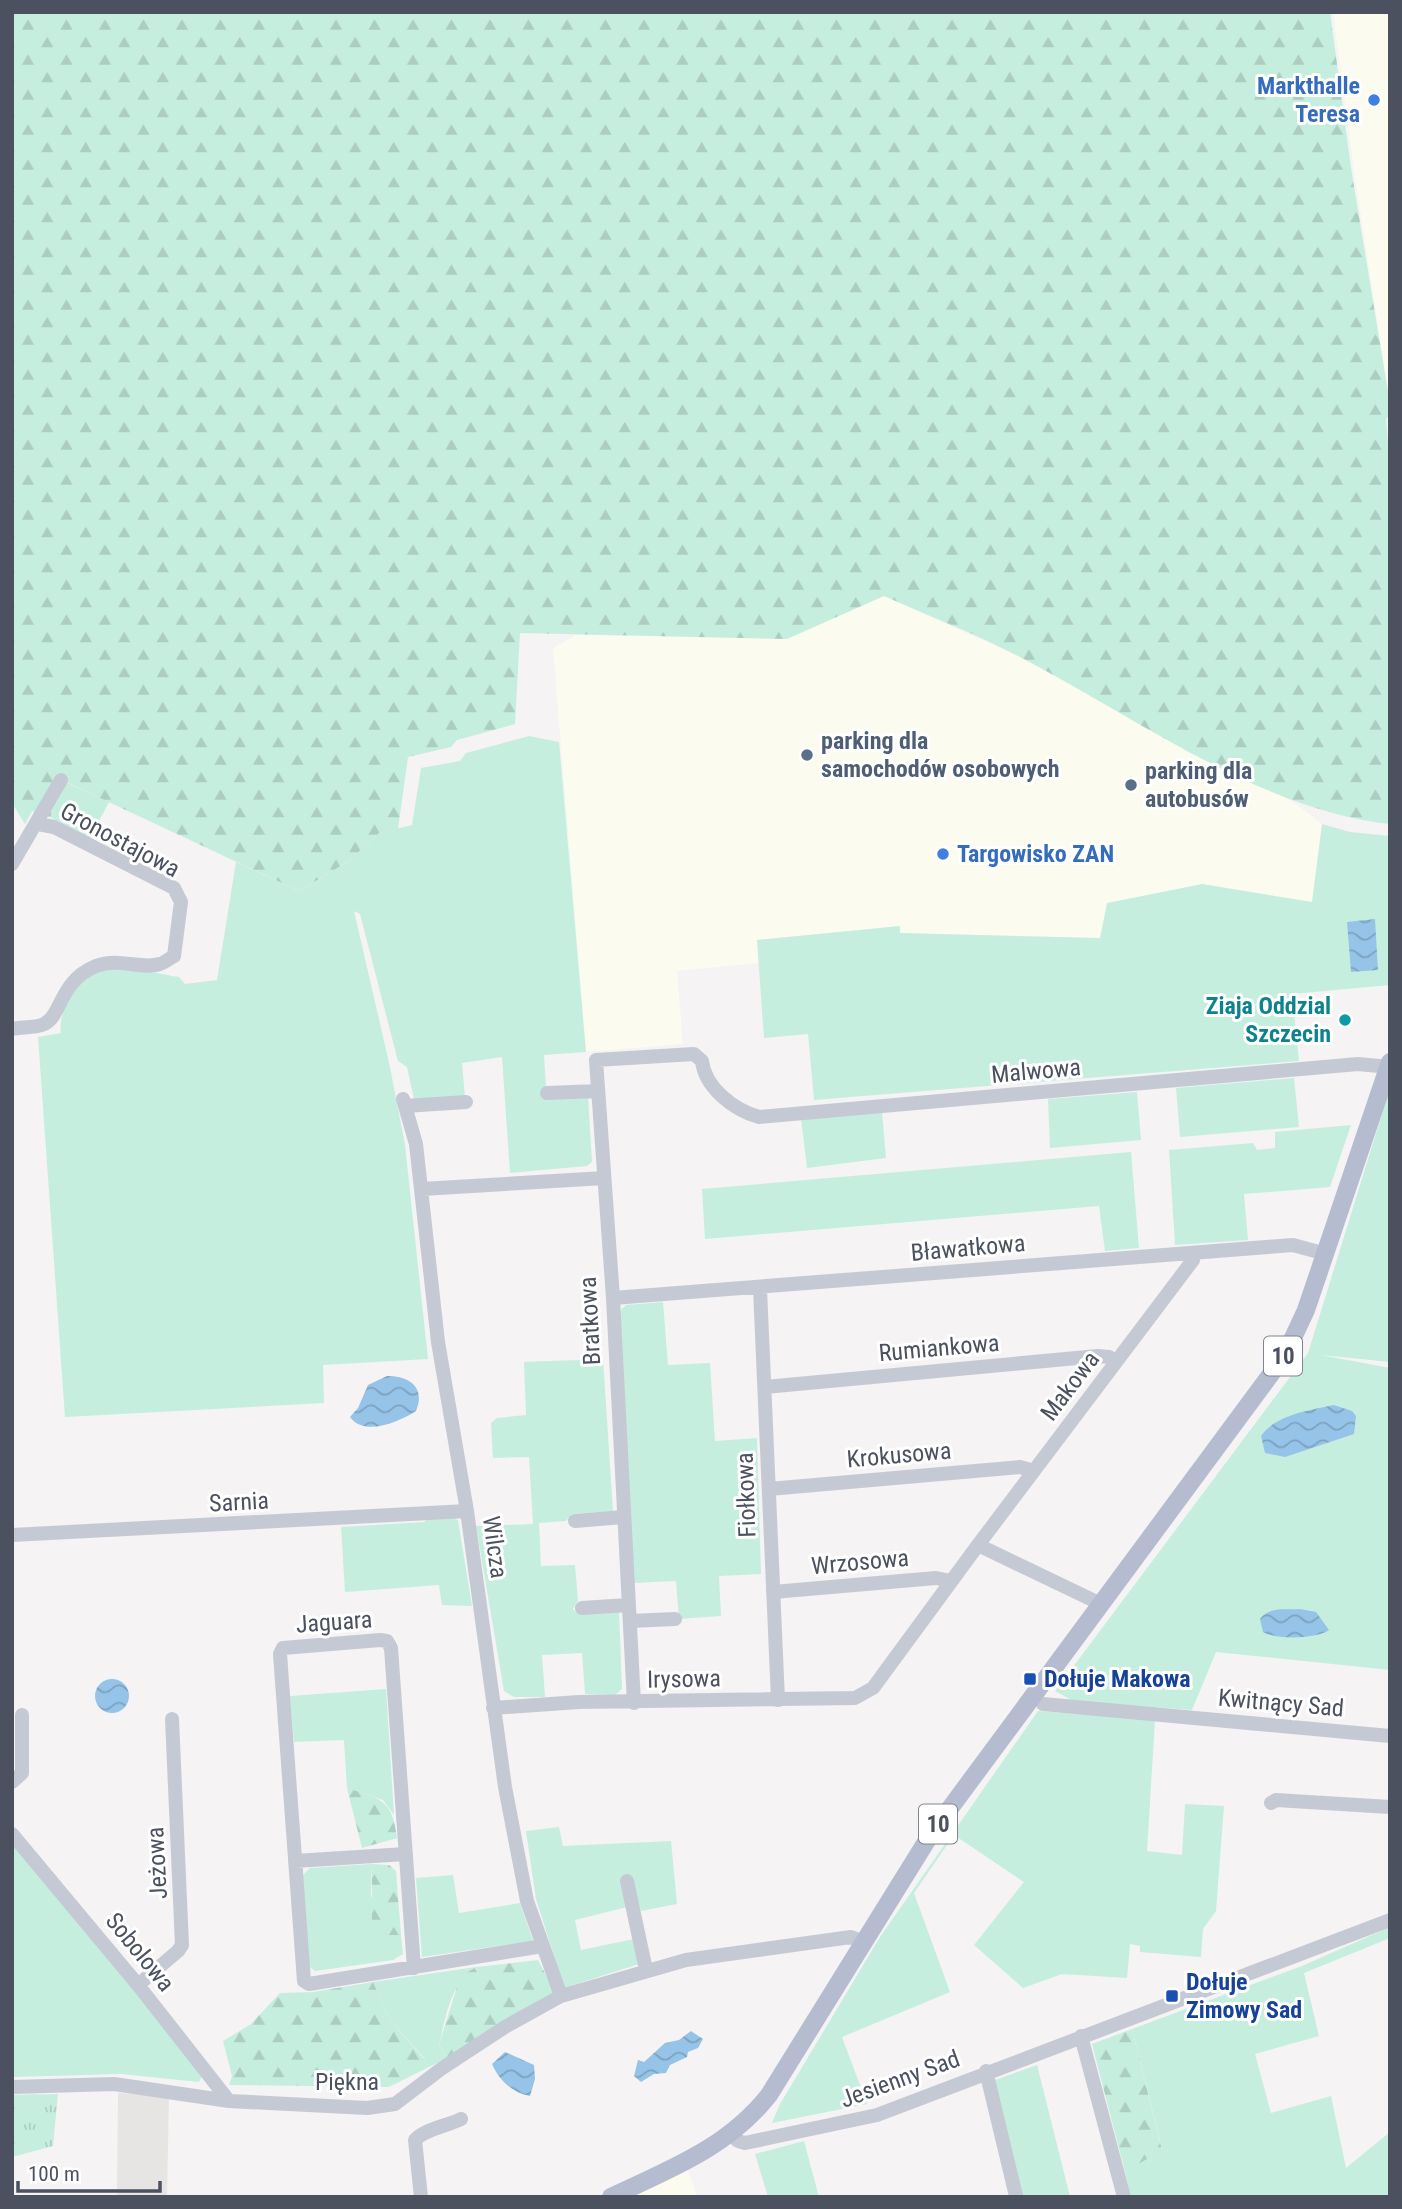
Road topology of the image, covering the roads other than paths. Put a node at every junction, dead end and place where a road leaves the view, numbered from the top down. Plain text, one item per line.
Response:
1 (61, 780) dead end
2 (38, 824) junction
3 (12, 864) edge
4 (12, 1029) edge
5 (1389, 1065) edge
6 (704, 1075) joint
7 (598, 1091) junction
8 (547, 1093) dead end
9 (466, 1102) dead end
10 (604, 1178) junction
11 (422, 1189) junction
12 (1194, 1253) junction
13 (1326, 1254) junction
14 (760, 1289) junction
15 (613, 1298) junction
16 (1116, 1362) junction
17 (765, 1387) junction
18 (1034, 1471) junction
19 (769, 1489) junction
20 (467, 1511) junction
21 (623, 1517) junction
22 (575, 1521) dead end
23 (12, 1535) edge
24 (978, 1545) junction
25 (951, 1581) junction
26 (773, 1592) junction
27 (1101, 1604) junction
28 (628, 1605) junction
29 (582, 1608) dead end
30 (675, 1619) dead end
31 (630, 1621) junction
32 (873, 1688) joint
33 (778, 1700) junction
34 (634, 1703) junction
35 (1043, 1704) dead end
36 (493, 1708) junction
37 (22, 1714) dead end
38 (172, 1719) dead end
39 (1390, 1736) edge
40 (12, 1782) edge
41 (1271, 1803) dead end
42 (1390, 1807) edge
43 (12, 1834) edge
44 (406, 1854) junction
45 (295, 1861) junction
46 (627, 1881) dead end
47 (1390, 1920) edge
48 (863, 1942) junction
49 (543, 1946) junction
50 (414, 1968) junction
51 (646, 1970) junction
52 (138, 1985) junction
53 (561, 1996) junction
54 (1081, 2036) junction
55 (986, 2071) junction
56 (12, 2087) edge
57 (229, 2101) junction
58 (461, 2119) dead end
59 (731, 2135) junction
60 (1016, 2196) edge
61 (421, 2197) edge
62 (611, 2197) edge
63 (1124, 2197) edge

1 - 2 street
2 - 3 street
2 - 4 street, Gronostajowa
5 - 6 street, Malwowa
5 - 13 main road, 10
6 - 7 street, Bratkowa
7 - 8 street
7 - 10 street, Bratkowa
9 - 11 street, Wilcza
10 - 11 street
10 - 15 street, Bratkowa
11 - 20 street, Wilcza
12 - 13 street, Bławatkowa
12 - 14 street, Bławatkowa
12 - 16 street, Makowa
13 - 27 main road, 10
14 - 15 street, Bławatkowa
14 - 17 street, Fiołkowa
15 - 21 street, Bratkowa
16 - 17 street, Rumiankowa
16 - 18 street, Makowa
17 - 19 street, Fiołkowa
18 - 19 street, Krokusowa
18 - 24 street, Makowa
19 - 26 street, Fiołkowa
20 - 23 street, Sarnia
20 - 36 street, Wilcza
21 - 22 street
21 - 28 street, Bratkowa
24 - 25 street, Makowa
24 - 27 street
25 - 26 street, Wrzosowa
25 - 32 street, Makowa
26 - 33 street, Fiołkowa
27 - 48 main road, 10
28 - 29 street
28 - 31 street, Bratkowa
30 - 31 street
31 - 34 street, Bratkowa
32 - 33 street, Irysowa
33 - 34 street, Irysowa
34 - 36 street, Irysowa
35 - 39 street, Kwitnący Sad
36 - 49 street, Wilcza
37 - 40 street
38 - 52 street, Jeżowa
41 - 42 street
43 - 52 street, Sobolowa
44 - 45 street
44 - 45 street, Jaguara
44 - 50 street, Jaguara
45 - 50 street, Jaguara
46 - 51 street
47 - 54 street, Jesienny Sad
48 - 51 street, Piękna
48 - 59 main road, 10
49 - 50 street, Jaguara
49 - 53 street, Wilcza
51 - 53 street, Piękna
52 - 57 street, Sobolowa
53 - 57 street, Piękna
54 - 55 street, Jesienny Sad
54 - 63 street
55 - 59 street, Jesienny Sad
55 - 60 street
56 - 57 street, Piękna
58 - 61 street
59 - 62 main road, 10

